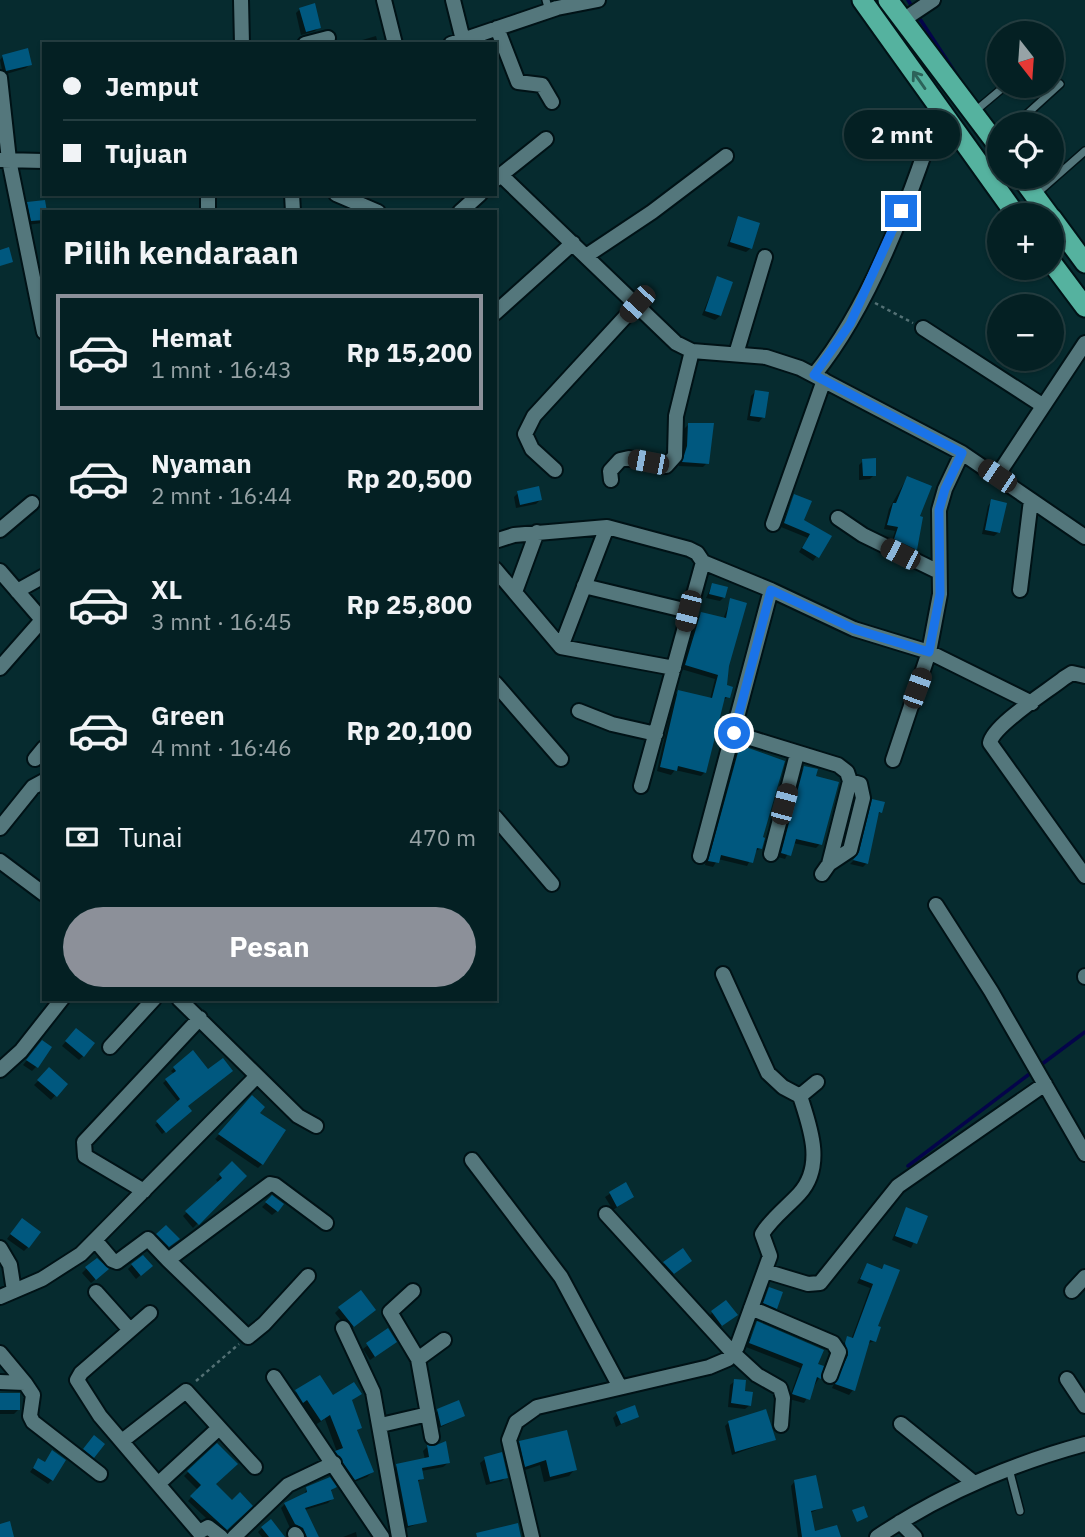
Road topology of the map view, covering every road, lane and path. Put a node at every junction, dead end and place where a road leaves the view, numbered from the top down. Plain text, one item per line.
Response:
1 (241, 0) edge
2 (384, 0) edge
3 (453, 0) edge
4 (597, 0) edge
5 (862, 0) edge
6 (888, 0) edge
7 (548, 5) edge
8 (917, 10) edge
9 (497, 27) junction
10 (328, 38) dead end
11 (242, 42) edge
12 (313, 42) edge
13 (394, 42) edge
14 (457, 42) edge
15 (0, 78) edge
16 (991, 98) edge
17 (1045, 98) edge
18 (552, 102) dead end
19 (939, 109) junction
20 (1029, 112) edge
21 (974, 113) junction
22 (987, 129) edge
23 (546, 139) dead end
24 (1085, 151) edge
25 (726, 156) dead end
26 (5, 160) edge
27 (42, 161) edge
28 (498, 178) edge
29 (1039, 190) joint
30 (341, 196) edge
31 (478, 196) edge
32 (1007, 203) edge
33 (1045, 203) edge
34 (373, 210) edge
35 (462, 210) edge
36 (1064, 235) edge
37 (573, 243) junction
38 (586, 256) junction
39 (765, 257) dead end
40 (1085, 263) edge
41 (1064, 279) edge
42 (863, 296) junction
43 (637, 304) junction
44 (1085, 307) edge
45 (497, 311) edge
46 (42, 323) edge
47 (923, 328) joint
48 (1085, 343) edge
49 (692, 351) junction
50 (736, 354) junction
51 (819, 378) junction
52 (1042, 405) junction
53 (962, 453) junction
54 (555, 470) dead end
55 (997, 476) junction
56 (611, 480) dead end
57 (1031, 500) junction
58 (32, 503) dead end
59 (838, 518) dead end
60 (773, 524) dead end
61 (607, 527) junction
62 (0, 530) edge
63 (537, 532) junction
64 (1085, 537) edge
65 (497, 541) edge
66 (703, 562) junction
67 (0, 571) edge
68 (497, 571) edge
69 (939, 572) junction
70 (42, 577) edge
71 (583, 586) junction
72 (771, 590) junction
73 (1020, 590) dead end
74 (17, 591) junction
75 (515, 592) junction
76 (688, 611) junction
77 (42, 620) edge
78 (42, 622) edge
79 (561, 647) junction
80 (929, 652) junction
81 (0, 668) edge
82 (674, 668) junction
83 (1085, 676) edge
84 (497, 685) edge
85 (1032, 704) junction
86 (579, 711) dead end
87 (734, 733) junction
88 (656, 734) junction
89 (797, 754) junction
90 (561, 759) dead end
91 (892, 760) dead end
92 (42, 782) edge
93 (641, 786) dead end
94 (497, 819) edge
95 (0, 828) edge
96 (771, 854) dead end
97 (701, 856) dead end
98 (0, 861) edge
99 (825, 869) dead end
100 (1085, 876) edge
101 (552, 884) dead end
102 (42, 892) edge
103 (936, 905) dead end
104 (723, 974) dead end
105 (60, 1001) edge
106 (152, 1001) edge
107 (180, 1001) edge
108 (200, 1018) junction
109 (110, 1047) dead end
110 (0, 1070) edge
111 (1040, 1075) junction
112 (257, 1076) junction
113 (817, 1082) dead end
114 (800, 1096) junction
115 (316, 1126) dead end
116 (1085, 1154) edge
117 (472, 1160) dead end
118 (144, 1191) junction
119 (606, 1214) dead end
120 (326, 1223) dead end
121 (95, 1240) junction
122 (0, 1248) edge
123 (169, 1260) junction
124 (765, 1271) junction
125 (308, 1276) dead end
126 (1085, 1277) edge
127 (1072, 1291) dead end
128 (96, 1292) dead end
129 (413, 1292) dead end
130 (7, 1294) edge
131 (751, 1308) junction
132 (150, 1313) dead end
133 (343, 1328) dead end
134 (130, 1330) junction
135 (248, 1337) junction
136 (444, 1340) dead end
137 (0, 1353) edge
138 (733, 1353) junction
139 (418, 1359) junction
140 (830, 1376) dead end
141 (274, 1377) dead end
142 (1068, 1379) dead end
143 (0, 1382) edge
144 (25, 1383) junction
145 (621, 1387) junction
146 (186, 1391) junction
147 (1085, 1406) edge
148 (428, 1415) junction
149 (901, 1424) dead end
150 (381, 1425) junction
151 (781, 1425) dead end
152 (219, 1428) junction
153 (432, 1437) dead end
154 (122, 1441) junction
155 (1085, 1445) edge
156 (334, 1463) junction
157 (255, 1468) dead end
158 (1009, 1469) junction
159 (100, 1474) dead end
160 (974, 1483) junction
161 (158, 1484) junction
162 (1020, 1511) dead end
163 (900, 1522) junction
164 (198, 1535) edge
165 (221, 1537) edge
166 (234, 1537) edge
167 (382, 1537) edge
168 (399, 1537) edge
169 (532, 1537) edge
170 (877, 1537) edge
171 (915, 1537) edge

1 - 11 street
2 - 13 street
3 - 14 street
4 - 7 street
19 -> 5 highway
6 - 8 highway
7 - 9 street
8 - 21 highway
9 - 14 street
9 - 18 street
10 - 12 street
15 - 26 street
16 - 21 lane
17 - 20 lane
19 - 32 highway
19 - 42 street
21 - 22 highway
23 - 28 street
24 - 29 lane
25 - 38 street
26 - 27 street
26 - 46 street
28 - 37 street
29 - 33 highway
30 - 34 street
31 - 35 street
36 - 40 highway
37 - 38 street
37 - 45 street
38 - 43 street
39 - 50 street
41 - 44 highway
42 - 47 path
42 - 51 street
43 - 49 street
43 - 54 street
47 - 52 street
48 - 52 street
49 - 50 street
49 - 56 street
50 - 51 street
51 - 53 street
51 - 60 street
52 - 55 street
53 - 55 street
53 - 69 street
55 - 57 street
57 - 64 street
57 - 73 street
58 - 62 street
59 - 69 street
61 - 63 street
61 - 66 street
61 - 71 street
63 - 65 street
63 - 75 street
66 - 72 street
66 - 76 street
67 - 74 street
68 - 75 street
69 - 80 street
70 - 74 street
71 - 76 street
71 - 79 street
72 - 80 street
72 - 87 street
74 - 77 street
75 - 79 street
76 - 82 street
78 - 81 street
79 - 82 street
80 - 85 street
80 - 91 street
82 - 88 street
83 - 85 street
84 - 90 street
85 - 100 street
86 - 88 street
87 - 89 street
87 - 97 street
88 - 93 street
89 - 96 street
89 - 99 street
92 - 95 street
94 - 101 street
98 - 102 street
103 - 111 street
104 - 114 street
105 - 110 street
106 - 109 street
107 - 108 street
108 - 112 street
108 - 118 street
111 - 116 street
111 - 124 street
112 - 115 street
112 - 118 street
113 - 114 street
114 - 124 street
117 - 145 street
118 - 121 street
119 - 138 street
120 - 123 street
121 - 123 street
121 - 130 street
122 - 130 street
123 - 135 street
124 - 131 street
125 - 135 street
126 - 127 street
128 - 134 street
129 - 139 street
131 - 138 street
131 - 140 street
132 - 134 street
133 - 150 street
134 - 154 street
135 - 146 path
136 - 139 street
137 - 144 street
138 - 145 street
138 - 151 street
139 - 148 street
141 - 156 street
142 - 147 street
143 - 144 street
144 - 159 street
145 - 169 street
146 - 152 street
146 - 154 street
148 - 150 street
148 - 153 street
149 - 160 street
150 - 168 street
152 - 157 street
152 - 161 street
154 - 161 street
155 - 158 street
156 - 166 street
156 - 167 street
158 - 160 street
158 - 162 lane
160 - 163 street
161 - 164 street
163 - 170 street
163 - 171 street
164 - 165 street

